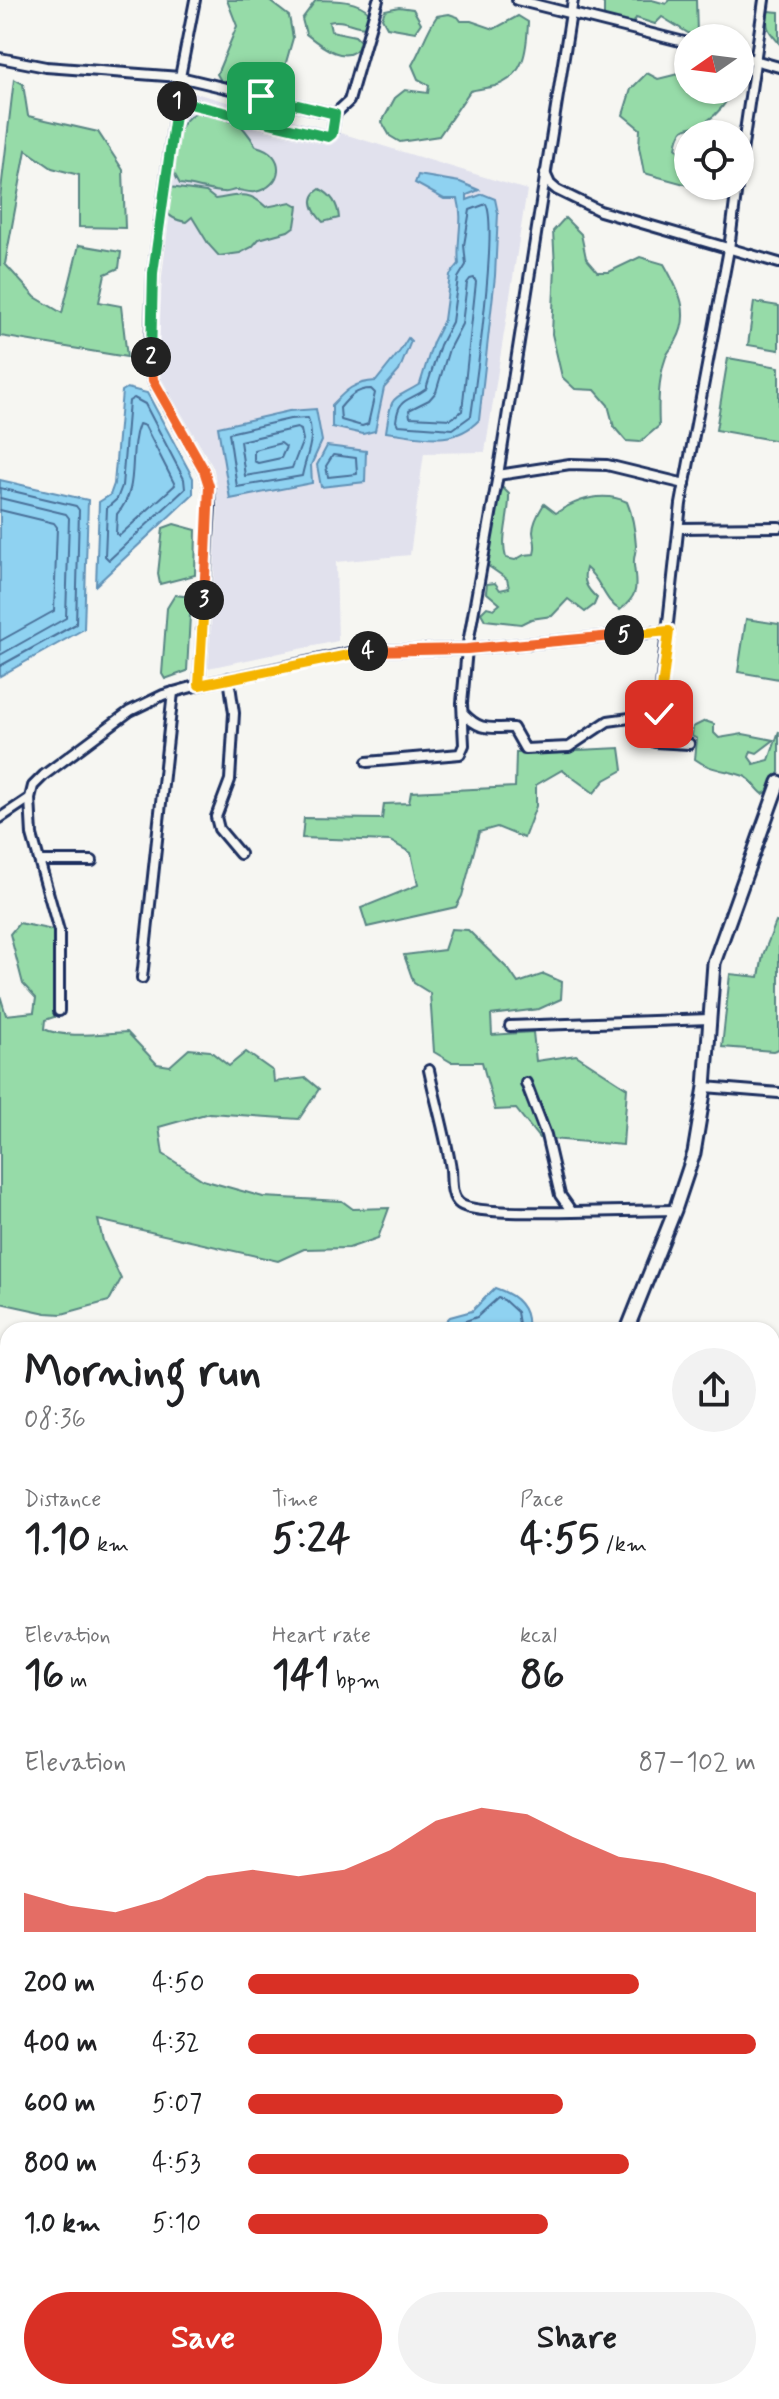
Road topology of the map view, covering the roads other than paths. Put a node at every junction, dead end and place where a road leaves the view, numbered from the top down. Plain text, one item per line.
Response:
1 (195, 0) edge
2 (378, 0) edge
3 (517, 0) edge
4 (573, 0) edge
5 (764, 0) edge
6 (571, 14) junction
7 (674, 40) edge
8 (0, 58) edge
9 (754, 60) joint
10 (779, 67) edge
11 (180, 77) junction
12 (177, 101) junction
13 (335, 114) junction
14 (544, 172) junction
15 (735, 200) edge
16 (729, 249) junction
17 (779, 263) edge
18 (498, 475) junction
19 (685, 484) junction
20 (779, 527) edge
21 (679, 528) junction
22 (669, 631) junction
23 (467, 649) junction
24 (229, 678) junction
25 (199, 685) junction
26 (173, 692) junction
27 (464, 714) junction
28 (659, 714) junction
29 (689, 744) dead end
30 (367, 762) dead end
31 (779, 782) edge
32 (30, 798) junction
33 (0, 818) edge
34 (240, 854) dead end
35 (40, 861) junction
36 (92, 861) dead end
37 (142, 978) dead end
38 (59, 1011) dead end
39 (710, 1019) junction
40 (510, 1026) dead end
41 (429, 1070) dead end
42 (526, 1083) dead end
43 (705, 1087) junction
44 (779, 1093) edge
45 (675, 1210) junction
46 (572, 1212) junction
47 (630, 1322) edge

1 - 11 street
2 - 13 street
3 - 6 street
4 - 6 street
5 - 9 street
6 - 7 street
6 - 14 street
8 - 11 street
9 - 10 street
11 - 12 street
11 - 13 street
12 - 13 street
12 - 25 street
14 - 16 street
14 - 18 street
15 - 16 street
16 - 17 street
16 - 19 street
18 - 19 street
18 - 23 street
19 - 21 street
20 - 21 street
21 - 22 street
22 - 23 street
22 - 28 street
23 - 24 street
23 - 27 street
24 - 25 street
24 - 34 street
25 - 26 street
26 - 32 street
26 - 37 street
27 - 28 street
27 - 30 street
28 - 29 street
31 - 39 main road
32 - 33 street
32 - 35 street
35 - 36 street
35 - 38 street
39 - 40 street
39 - 43 main road
41 - 46 street
42 - 46 street
43 - 44 street
43 - 45 main road
45 - 46 street
45 - 47 main road

